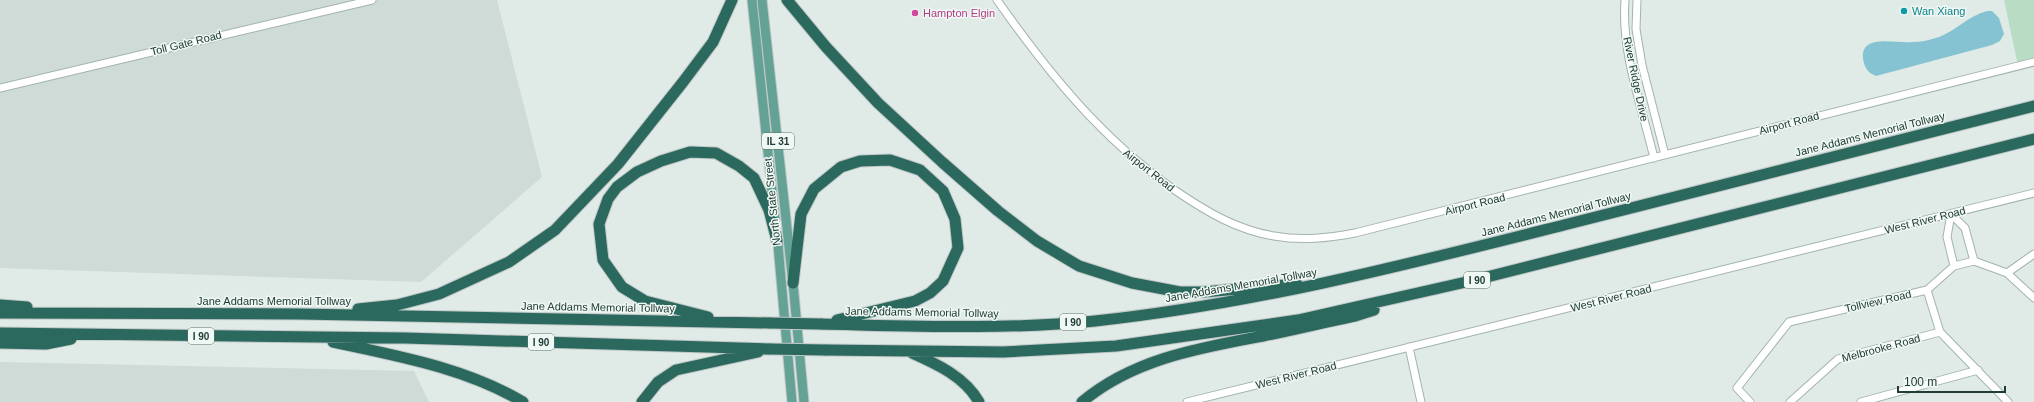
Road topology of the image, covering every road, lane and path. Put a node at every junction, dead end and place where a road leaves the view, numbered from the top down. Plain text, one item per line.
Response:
1 (372, 0) edge
2 (732, 0) edge
3 (752, 0) edge
4 (762, 0) edge
5 (787, 0) edge
6 (997, 0) edge
7 (1625, 0) edge
8 (1637, 0) edge
9 (350, 3) edge
10 (2034, 62) edge
11 (0, 86) edge
12 (2034, 106) edge
13 (2034, 138) edge
14 (1665, 155) junction
15 (1654, 158) junction
16 (2034, 193) edge
17 (1951, 214) junction
18 (777, 241) junction
19 (2034, 254) edge
20 (1974, 261) junction
21 (1954, 266) junction
22 (2007, 273) junction
23 (793, 283) junction
24 (1322, 284) junction
25 (1927, 290) junction
26 (1426, 292) junction
27 (2034, 298) edge
28 (0, 305) edge
29 (0, 313) edge
30 (119, 314) junction
31 (300, 314) junction
32 (730, 322) junction
33 (821, 324) junction
34 (1940, 332) junction
35 (0, 333) edge
36 (91, 335) junction
37 (311, 338) junction
38 (0, 344) edge
39 (1409, 347) junction
40 (770, 349) junction
41 (908, 351) junction
42 (1978, 370) junction
43 (523, 402) edge
44 (642, 402) edge
45 (792, 402) edge
46 (804, 402) edge
47 (979, 402) edge
48 (1082, 402) edge
49 (1187, 402) edge
50 (1421, 402) edge
51 (1750, 402) edge
52 (1790, 402) edge
53 (1861, 402) edge
54 (2008, 402) edge

1 - 9 street, Toll Gate Road
2 - 31 highway
3 - 18 main road, North State Street / IL 31
4 - 23 main road, North State Street / IL 31
5 - 24 highway
6 - 15 street, Airport Road
7 - 15 street, River Ridge Drive
8 - 14 street, River Ridge Drive
9 - 11 street, Toll Gate Road
10 - 14 street, Airport Road
12 - 24 highway, Jane Addams Memorial Tollway / I 90
13 - 26 highway, I 90
14 - 15 street, Airport Road
16 - 17 street, West River Road
17 - 20 street
17 - 21 street
17 - 39 street, West River Road
18 - 32 highway
18 - 45 main road, North State Street / IL 31
19 - 22 street
20 - 21 street, Tollview Road
20 - 22 street
21 - 25 street, Tollview Road
22 - 27 street
23 - 33 highway
23 - 46 main road, North State Street / IL 31
24 - 33 highway, Jane Addams Memorial Tollway / I 90
25 - 34 street
25 - 51 street, Tollview Road
26 - 41 highway, I 90
26 - 48 highway
28 - 30 highway
29 - 30 highway, Jane Addams Memorial Tollway / I 90
30 - 31 highway, Jane Addams Memorial Tollway / I 90
31 - 32 highway, Jane Addams Memorial Tollway / I 90
32 - 33 highway, Jane Addams Memorial Tollway / I 90, bridge
34 - 42 street
34 - 52 street, Melbrooke Road
35 - 36 highway, I 90
36 - 37 highway, I 90
36 - 38 highway
37 - 40 highway, I 90
37 - 43 highway
39 - 49 street, West River Road
39 - 50 street
40 - 41 highway, I 90, bridge
40 - 44 highway
41 - 47 highway
42 - 53 street
42 - 54 street

